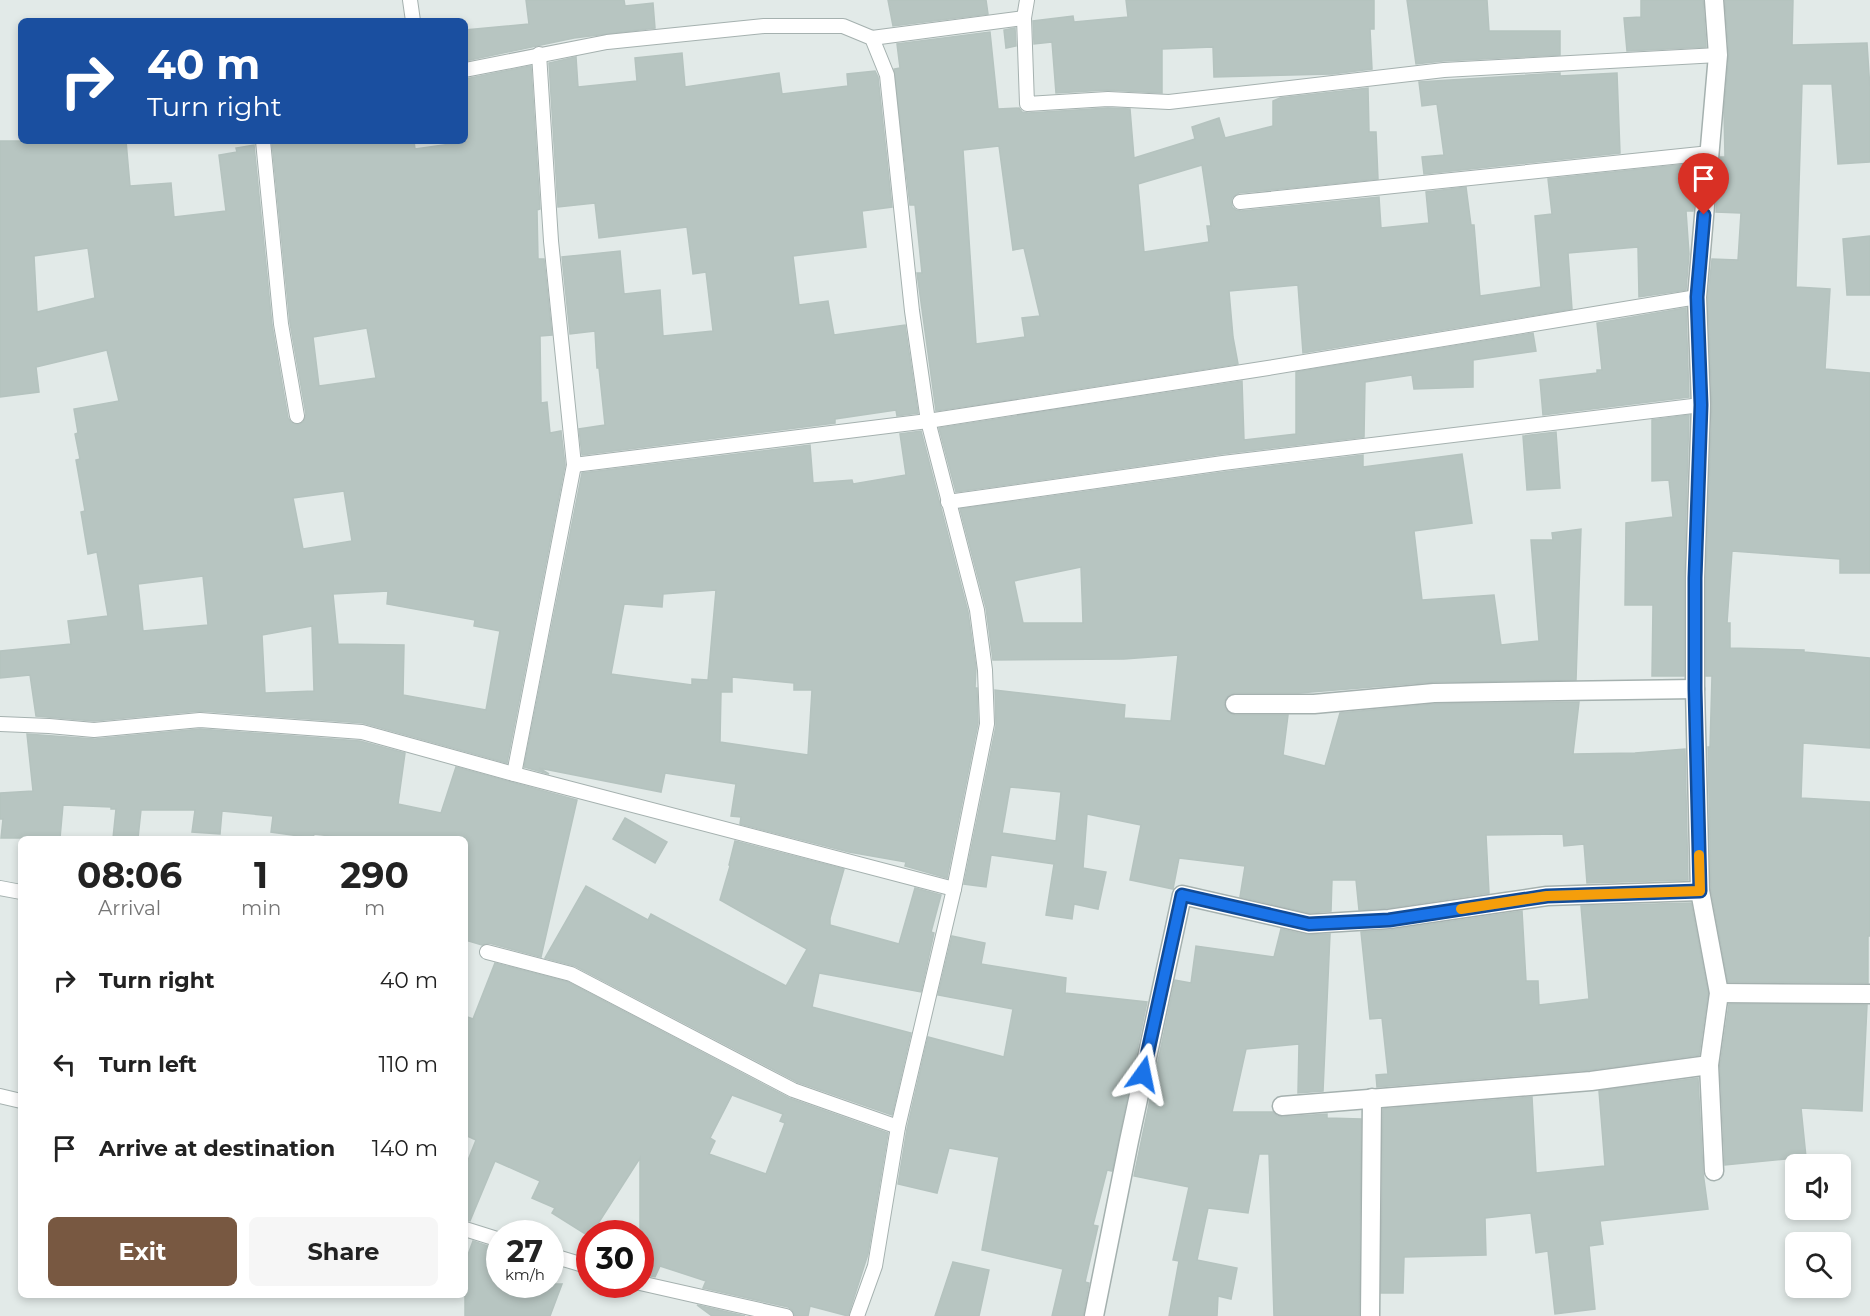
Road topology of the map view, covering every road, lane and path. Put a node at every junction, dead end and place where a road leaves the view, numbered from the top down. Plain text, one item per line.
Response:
1 (411, 0) edge
2 (1027, 0) edge
3 (1714, 0) edge
4 (412, 18) edge
5 (1024, 18) junction
6 (872, 38) junction
7 (539, 54) junction
8 (1718, 55) junction
9 (468, 69) edge
10 (263, 144) edge
11 (1710, 153) junction
12 (1240, 202) dead end
13 (1697, 297) junction
14 (1701, 405) junction
15 (297, 416) dead end
16 (928, 421) junction
17 (574, 465) junction
18 (948, 502) junction
19 (1695, 689) junction
20 (1235, 704) dead end
21 (0, 724) edge
22 (514, 774) junction
23 (0, 888) edge
24 (954, 890) junction
25 (18, 891) edge
26 (1700, 891) junction
27 (487, 952) dead end
28 (1719, 993) junction
29 (1870, 994) edge
30 (1708, 1065) junction
31 (0, 1096) edge
32 (1372, 1098) junction
33 (18, 1100) edge
34 (1282, 1106) dead end
35 (898, 1127) junction
36 (1714, 1171) dead end
37 (468, 1230) edge
38 (486, 1236) edge
39 (654, 1286) edge
40 (784, 1316) edge
41 (857, 1316) edge
42 (1094, 1316) edge
43 (1370, 1316) edge

1 - 4 lane
2 - 5 lane
3 - 8 street
5 - 6 lane
5 - 8 lane
6 - 7 lane
6 - 16 lane
7 - 9 lane
7 - 17 lane
8 - 11 street
10 - 15 lane
11 - 12 lane
11 - 13 street
13 - 14 street
13 - 16 lane
14 - 18 lane
14 - 19 street
16 - 17 lane
16 - 18 lane
17 - 22 lane
18 - 24 lane
19 - 20 street
19 - 26 street
21 - 22 lane
22 - 24 lane
23 - 25 lane
24 - 35 lane
26 - 28 street
26 - 42 street
27 - 35 lane
28 - 29 street
28 - 30 street
30 - 32 street
30 - 36 street
31 - 33 lane
32 - 34 street
32 - 43 street
35 - 41 lane
37 - 38 lane
39 - 40 lane

